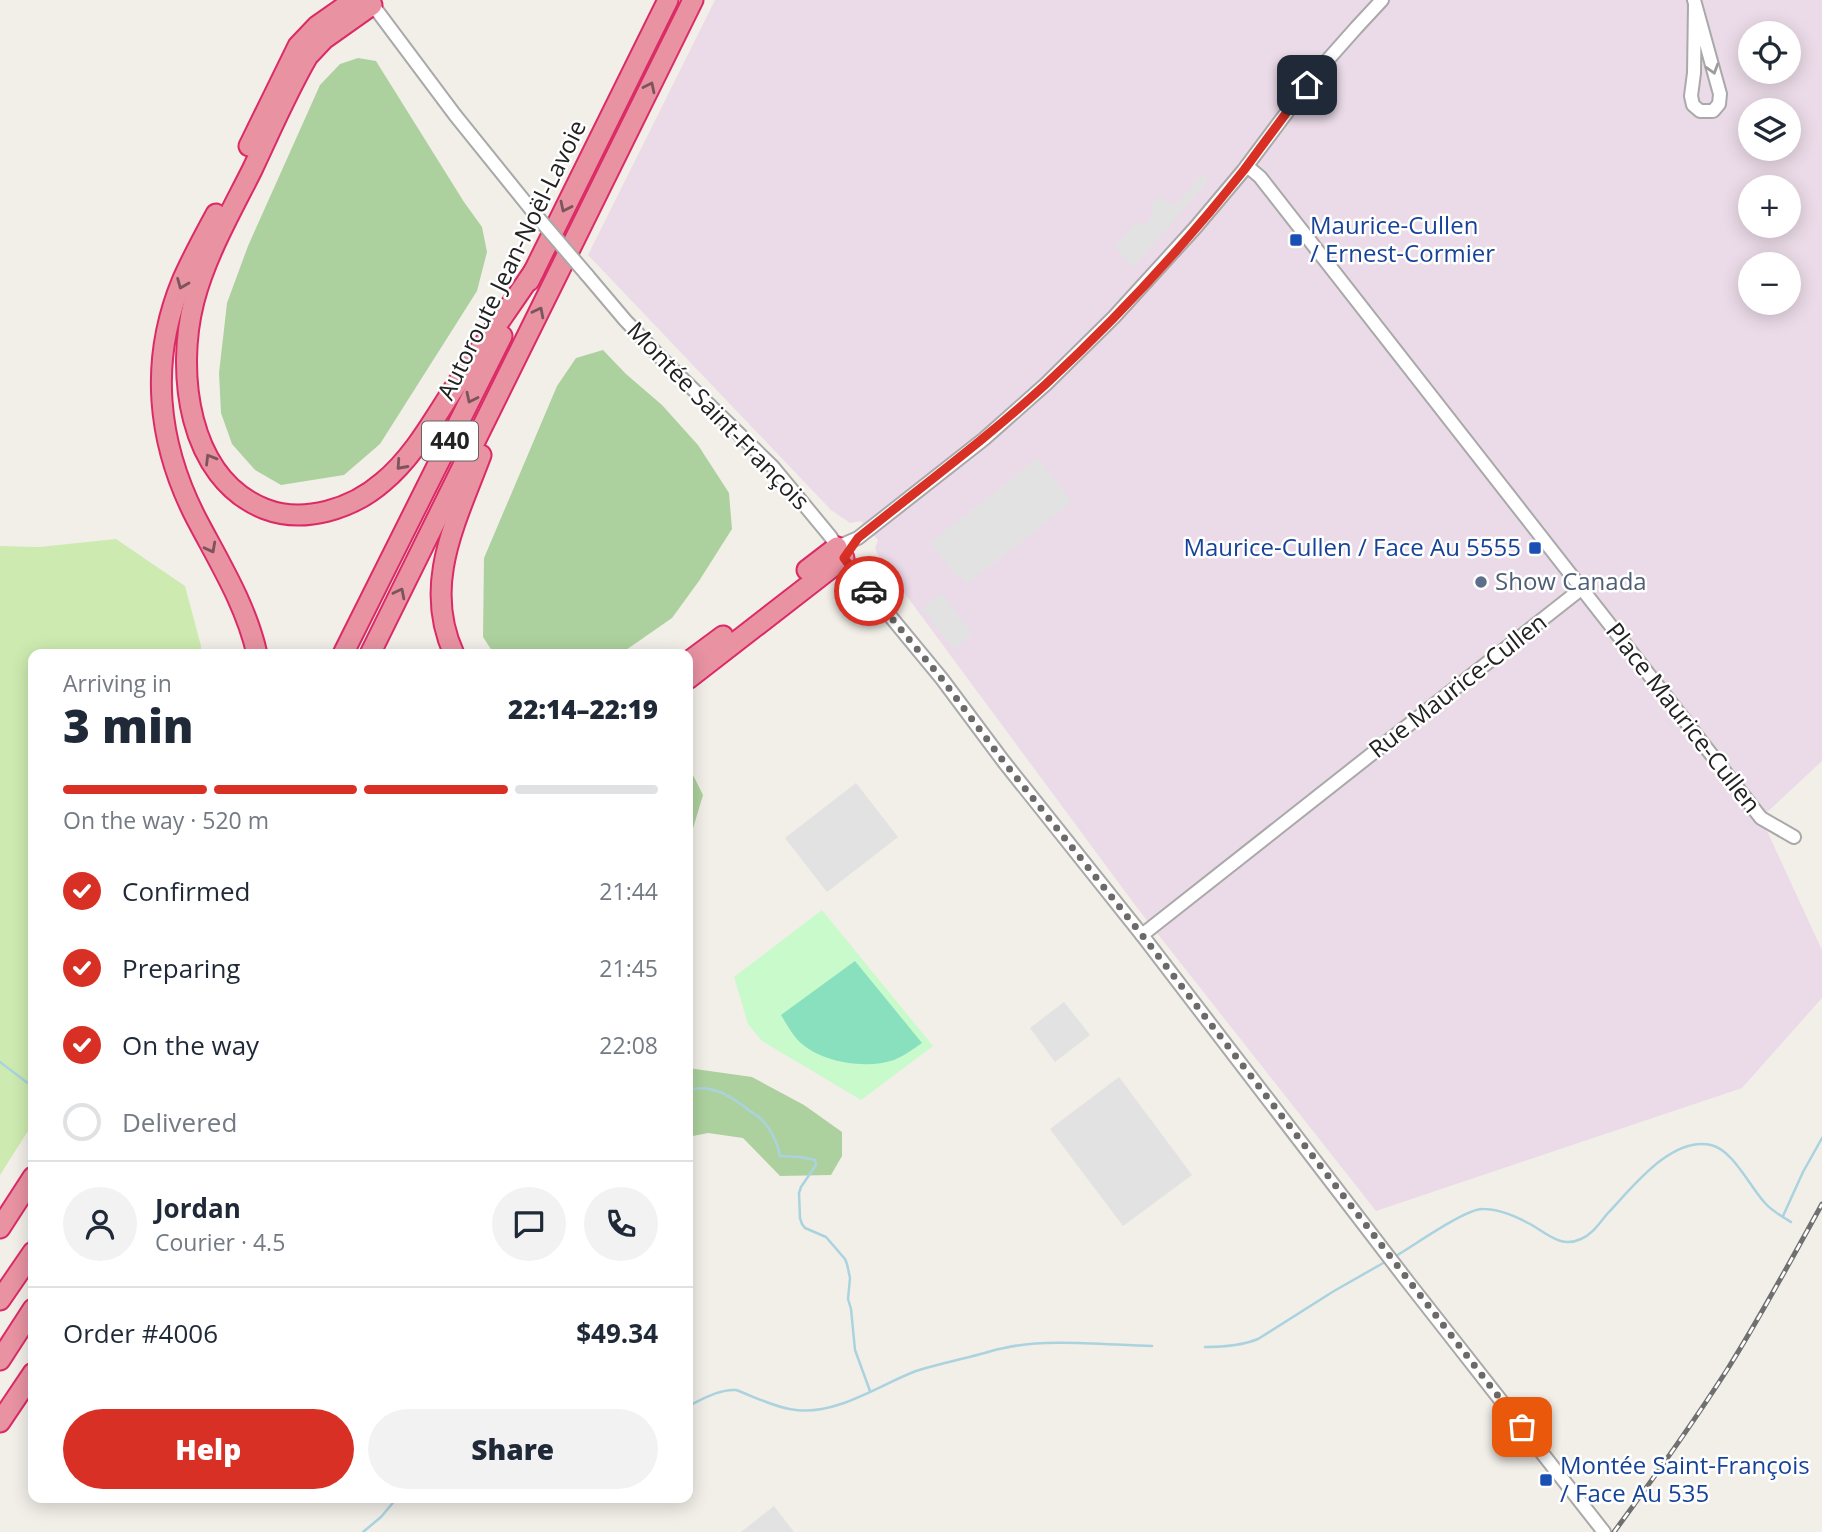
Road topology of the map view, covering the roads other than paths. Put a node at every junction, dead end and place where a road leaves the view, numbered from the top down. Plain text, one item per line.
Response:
1 (668, 0) edge
2 (693, 0) edge
3 (1382, 0) edge
4 (365, 2) edge
5 (1694, 2) edge
6 (1247, 166) junction
7 (534, 271) junction
8 (519, 352) junction
9 (840, 552) junction
10 (1581, 589) junction
11 (255, 649) edge
12 (345, 649) edge
13 (372, 649) edge
14 (452, 649) edge
15 (693, 658) edge
16 (693, 675) edge
17 (1794, 837) dead end
18 (1142, 935) junction
19 (28, 1185) edge
20 (0, 1228) edge
21 (28, 1259) edge
22 (0, 1300) edge
23 (28, 1317) edge
24 (0, 1360) edge
25 (28, 1380) edge
26 (0, 1422) edge
27 (1604, 1532) edge

1 -> 7 highway, Autoroute Jean-Noël-Lavoie / 440
8 -> 2 highway, Autoroute Jean-Noël-Lavoie / 440
3 - 6 street
7 -> 4 highway
4 - 9 street, Montée Saint-François, bridge
4 -> 11 highway
5 -> 5 street
6 - 9 street
6 - 10 street
7 -> 12 highway, Autoroute Jean-Noël-Lavoie / 440
13 -> 8 highway, Autoroute Jean-Noël-Lavoie / 440
8 - 14 highway
9 - 15 highway
9 - 16 highway
9 - 18 street, Montée Saint-François
10 - 17 street, Place Maurice-Cullen
10 - 18 street, Rue Maurice-Cullen
18 - 27 street, Montée Saint-François
19 - 20 highway
21 - 22 highway
23 - 24 highway
25 - 26 highway

